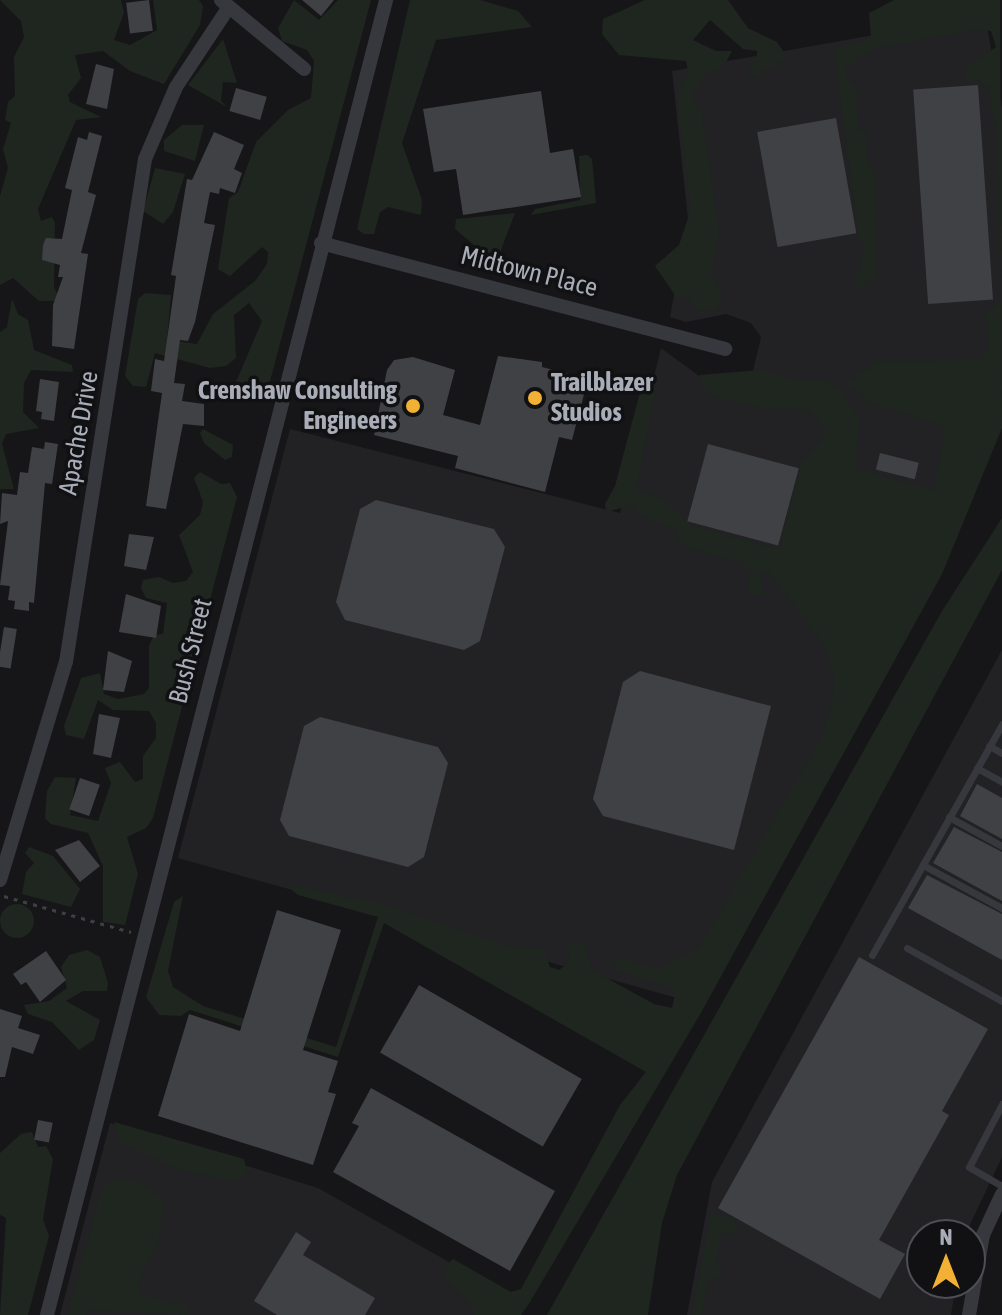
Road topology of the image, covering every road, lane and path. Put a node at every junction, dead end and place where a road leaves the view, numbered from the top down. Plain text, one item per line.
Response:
1 (386, 0) edge
2 (225, 4) edge
3 (304, 69) dead end
4 (321, 243) junction
5 (725, 349) dead end
6 (1002, 725) edge
7 (989, 746) junction
8 (1002, 753) edge
9 (977, 768) junction
10 (1002, 782) edge
11 (949, 817) junction
12 (1002, 846) edge
13 (923, 865) junction
14 (0, 880) edge
15 (0, 894) edge
16 (1002, 908) edge
17 (145, 936) junction
18 (907, 948) dead end
19 (872, 955) dead end
20 (1002, 1001) edge
21 (1002, 1104) edge
22 (1002, 1186) edge
23 (1002, 1194) edge
24 (47, 1315) edge
25 (969, 1315) edge

1 - 4 street, Bush Street
2 - 3 street
2 - 14 street, Apache Drive
4 - 5 street, Midtown Place
4 - 17 street, Bush Street
6 - 7 lane
7 - 8 lane
7 - 9 lane
9 - 10 lane
9 - 11 lane
11 - 12 lane
11 - 13 lane
13 - 16 lane
13 - 19 lane
15 - 17 path
17 - 24 street, Bush Street
18 - 20 lane
21 - 22 lane
23 - 25 street

